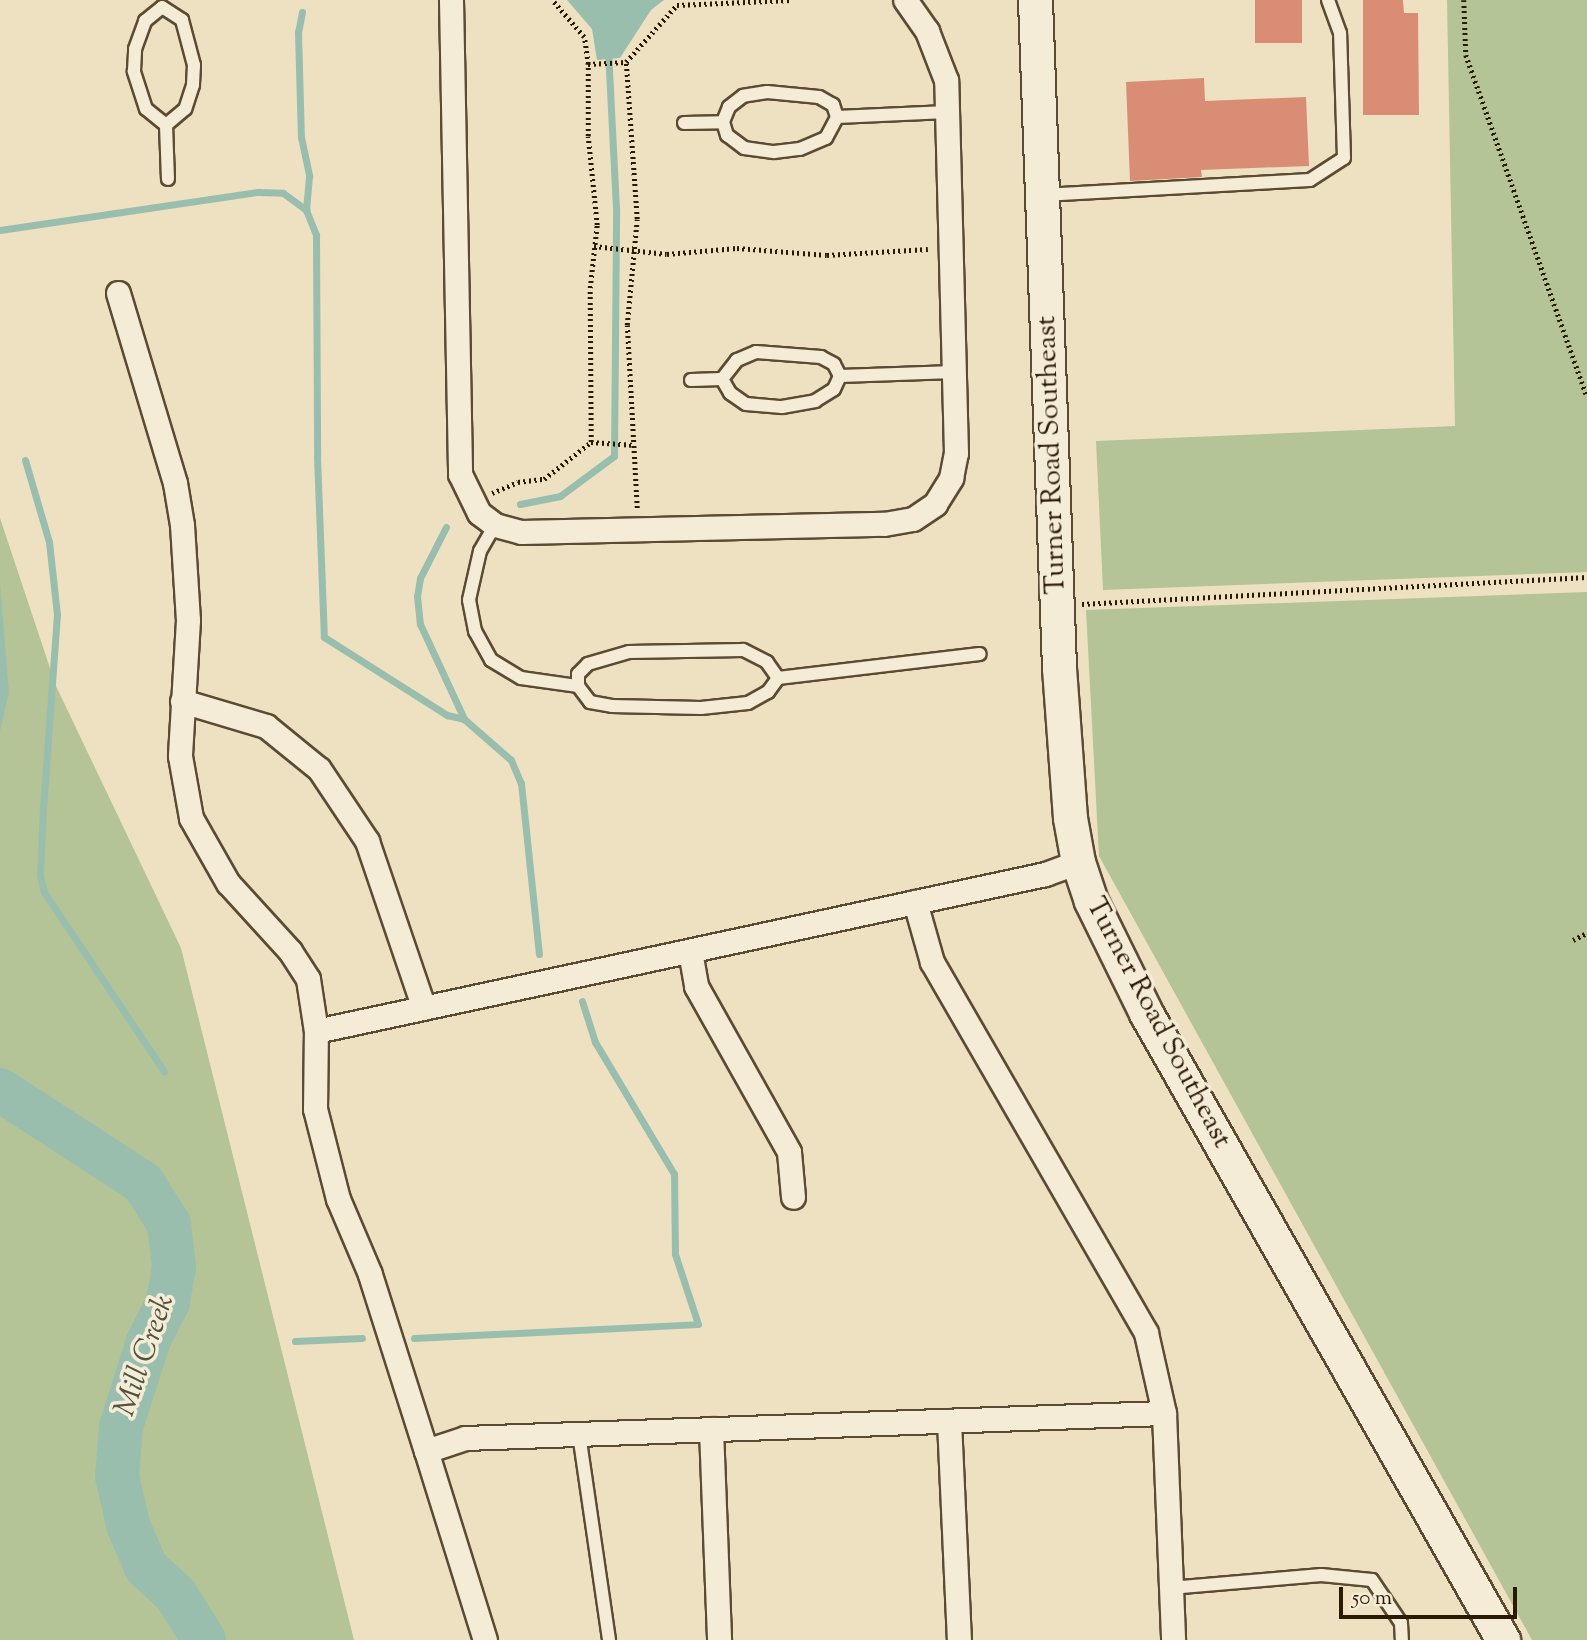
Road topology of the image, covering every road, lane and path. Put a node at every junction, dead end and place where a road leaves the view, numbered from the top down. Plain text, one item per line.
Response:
1 (452, 0) edge
2 (552, 0) edge
3 (792, 0) edge
4 (905, 0) edge
5 (1035, 0) edge
6 (1328, 0) edge
7 (1464, 0) edge
8 (161, 3) edge
9 (626, 62) junction
10 (588, 64) junction
11 (947, 112) junction
12 (836, 117) junction
13 (723, 122) junction
14 (684, 123) dead end
15 (166, 125) junction
16 (168, 179) dead end
17 (1042, 195) junction
18 (594, 246) junction
19 (950, 247) junction
20 (633, 250) junction
21 (118, 293) dead end
22 (954, 372) junction
23 (840, 376) junction
24 (722, 379) junction
25 (691, 380) dead end
26 (1587, 397) edge
27 (591, 442) junction
28 (635, 445) junction
29 (472, 503) junction
30 (495, 525) junction
31 (638, 529) junction
32 (1587, 577) edge
33 (1057, 605) junction
34 (980, 654) dead end
35 (778, 678) junction
36 (578, 686) junction
37 (182, 701) junction
38 (1078, 862) junction
39 (915, 902) junction
40 (1587, 933) edge
41 (1573, 940) dead end
42 (690, 951) junction
43 (424, 1008) junction
44 (316, 1031) junction
45 (793, 1197) dead end
46 (1164, 1413) junction
47 (948, 1421) junction
48 (711, 1429) junction
49 (579, 1434) junction
50 (426, 1451) junction
51 (1170, 1588) junction
52 (485, 1640) edge
53 (609, 1640) edge
54 (719, 1640) edge
55 (959, 1640) edge
56 (1173, 1640) edge
57 (1402, 1640) edge
58 (1503, 1640) edge

1 - 29 street
2 - 10 path
3 - 9 path
4 - 11 street
5 - 17 main road, Turner Road Southeast
6 - 17 lane
7 - 26 path
8 - 15 lane
8 - 15 lane
9 - 10 path
9 - 20 path
10 - 18 path
11 - 12 lane
11 - 19 street
12 - 13 lane
12 - 13 lane
13 - 14 lane
15 - 16 lane
17 - 33 main road, Turner Road Southeast
18 - 20 path
18 - 27 path
19 - 20 path
19 - 22 street
20 - 28 path
21 - 37 street
22 - 23 lane
22 - 31 street
23 - 24 lane
23 - 24 lane
24 - 25 lane
27 - 28 path
27 - 29 path
28 - 31 path
29 - 30 street
30 - 31 street
30 - 36 lane
32 - 33 path
33 - 38 main road, Turner Road Southeast
34 - 35 lane
35 - 36 lane
35 - 36 lane
37 - 43 street
37 - 44 street
38 - 39 street
38 - 58 main road, Turner Road Southeast
39 - 42 street
39 - 46 street
40 - 41 path
42 - 43 street
42 - 45 street
43 - 44 street
44 - 50 street
46 - 47 street
46 - 51 street
47 - 48 street
47 - 55 street
48 - 49 street
48 - 54 street
49 - 50 street
49 - 53 lane
50 - 52 street
51 - 56 street
51 - 57 lane

